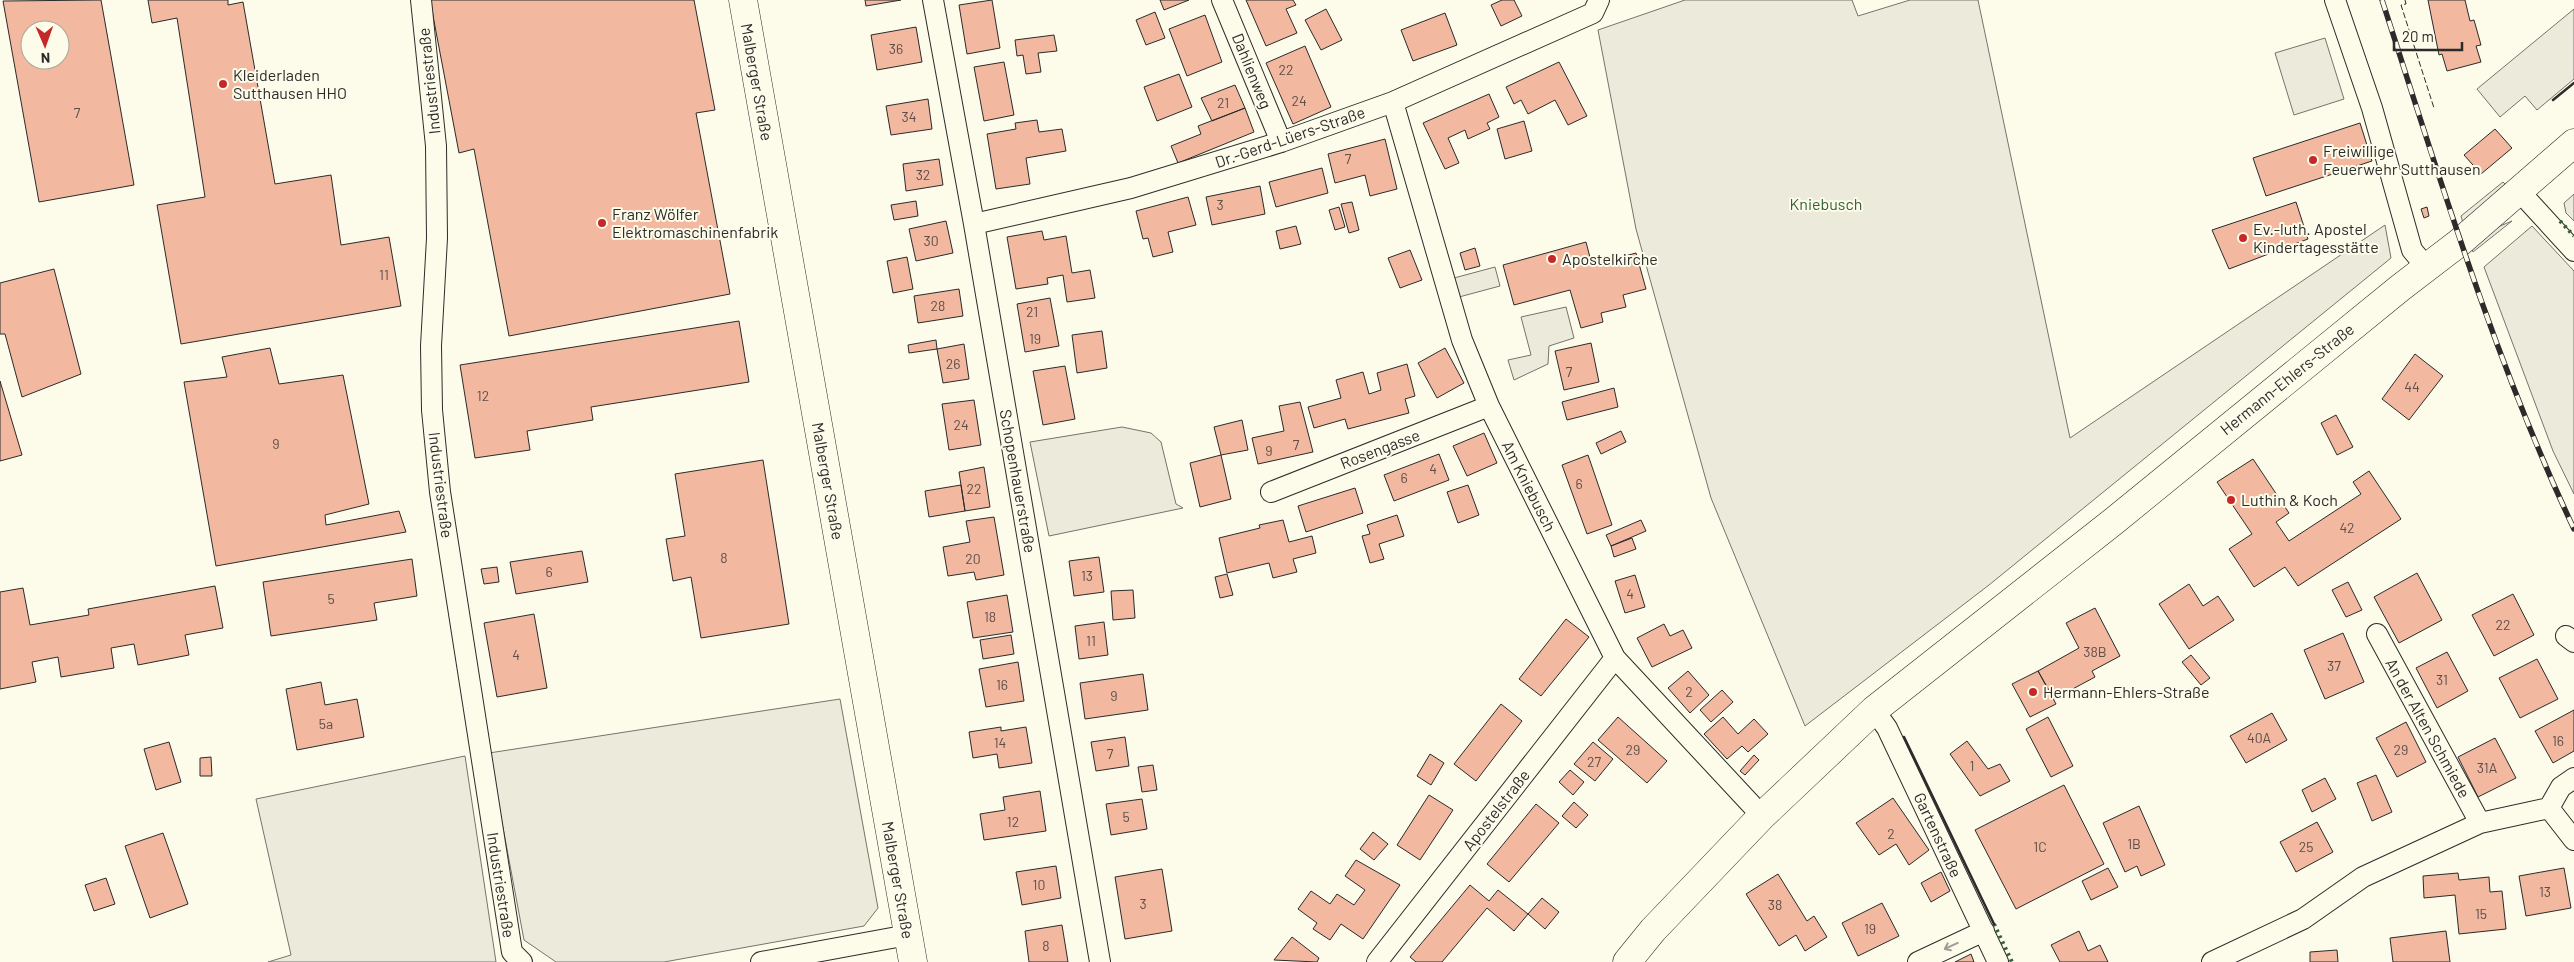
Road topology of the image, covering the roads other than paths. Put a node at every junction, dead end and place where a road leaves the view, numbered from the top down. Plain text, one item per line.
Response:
1 (421, 0) edge
2 (743, 0) edge
3 (933, 0) edge
4 (1222, 0) edge
5 (2335, 0) edge
6 (1596, 6) edge
7 (1393, 102) junction
8 (1281, 142) junction
9 (2574, 143) edge
10 (2520, 192) junction
11 (974, 224) junction
12 (2574, 251) edge
13 (2427, 268) junction
14 (1488, 406) junction
15 (1271, 492) dead end
16 (2377, 634) dead end
17 (1615, 658) junction
18 (1874, 710) junction
19 (2574, 778) edge
20 (2549, 808) junction
21 (1762, 816) junction
22 (2480, 823) junction
23 (2574, 840) edge
24 (1984, 931) junction
25 (908, 935) junction
26 (522, 962) edge
27 (760, 962) edge
28 (913, 962) edge
29 (1100, 962) edge
30 (1377, 962) edge
31 (1627, 962) edge
32 (1918, 962) edge
33 (1998, 962) edge
34 (2212, 962) edge

1 - 26 street, Industriestraße
2 - 25 street, Malberger Straße
3 - 11 street, Schopenhauerstraße
4 - 8 street, Dahlienweg
5 - 13 street
6 - 7 street, Dr.-Gerd-Lüers-Straße
7 - 8 street, Dr.-Gerd-Lüers-Straße
7 - 14 street, Am Kniebusch
8 - 11 street, Dr.-Gerd-Lüers-Straße
9 - 10 street, Hermann-Ehlers-Straße
10 - 12 street
10 - 13 street, Hermann-Ehlers-Straße
11 - 29 street, Schopenhauerstraße
13 - 18 street, Hermann-Ehlers-Straße
14 - 15 street, Rosengasse
14 - 17 street, Am Kniebusch
16 - 22 street, An der Alten Schmiede
17 - 21 street, Am Kniebusch
17 - 30 street, Apostelstraße
18 - 21 street, Hermann-Ehlers-Straße
18 - 24 street, Gartenstraße
19 - 20 street
20 - 22 street
20 - 23 street
21 - 31 street, Hermann-Ehlers-Straße
22 - 34 street
24 -> 32 street
24 - 33 street, Gartenstraße
25 - 27 street
25 - 28 street, Malberger Straße

